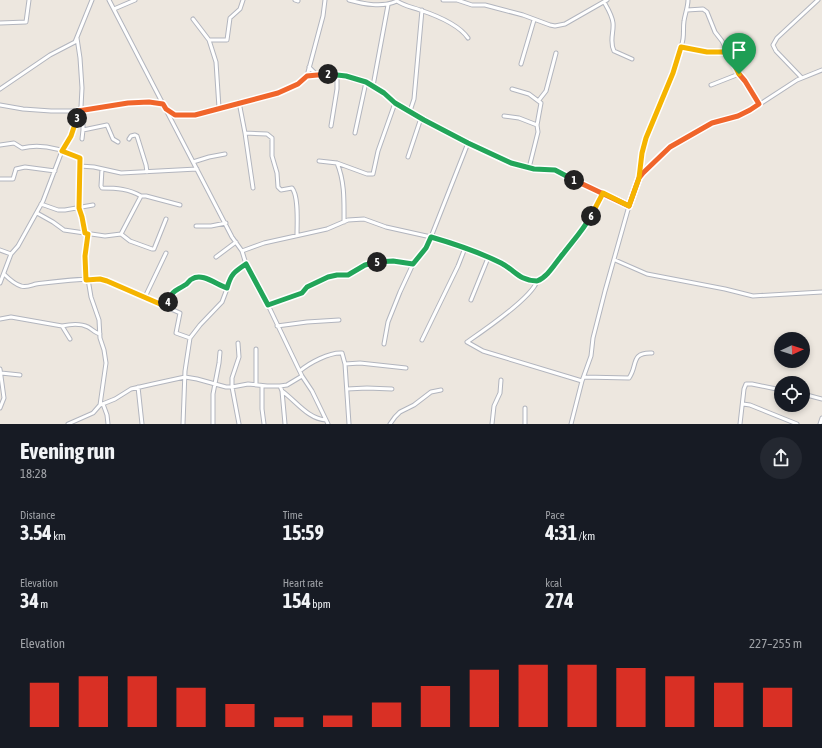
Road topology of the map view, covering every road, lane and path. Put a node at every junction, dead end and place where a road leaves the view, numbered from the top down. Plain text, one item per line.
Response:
1 (29, 0) edge
2 (92, 0) edge
3 (109, 0) edge
4 (135, 0) edge
5 (243, 0) edge
6 (325, 0) edge
7 (349, 0) edge
8 (372, 0) edge
9 (443, 0) edge
10 (457, 0) edge
11 (487, 0) edge
12 (688, 0) edge
13 (818, 0) edge
14 (397, 1) edge
15 (606, 1) edge
16 (372, 4) junction
17 (388, 4) junction
18 (485, 5) junction
19 (114, 9) junction
20 (422, 10) junction
21 (687, 10) junction
22 (193, 20) dead end
23 (534, 20) junction
24 (0, 23) edge
25 (77, 38) junction
26 (468, 38) dead end
27 (209, 40) junction
28 (681, 47) junction
29 (728, 52) junction
30 (556, 53) dead end
31 (632, 59) dead end
32 (521, 64) dead end
33 (309, 67) junction
34 (822, 70) edge
35 (739, 74) junction
36 (317, 75) junction
37 (338, 75) junction
38 (307, 76) junction
39 (801, 77) junction
40 (366, 82) junction
41 (711, 85) dead end
42 (373, 86) junction
43 (0, 89) edge
44 (512, 89) dead end
45 (539, 100) junction
46 (239, 102) junction
47 (395, 103) junction
48 (163, 104) junction
49 (759, 104) junction
50 (0, 105) edge
51 (219, 108) junction
52 (166, 109) junction
53 (78, 111) junction
54 (83, 111) junction
55 (410, 111) junction
56 (504, 116) dead end
57 (421, 118) junction
58 (537, 125) junction
59 (331, 126) dead end
60 (83, 130) junction
61 (245, 133) junction
62 (354, 133) dead end
63 (82, 139) dead end
64 (130, 139) dead end
65 (118, 142) dead end
66 (468, 143) junction
67 (0, 144) edge
68 (62, 151) junction
69 (224, 154) dead end
70 (408, 157) dead end
71 (193, 162) junction
72 (319, 162) dead end
73 (337, 164) junction
74 (80, 166) junction
75 (197, 168) junction
76 (529, 168) junction
77 (102, 169) junction
78 (55, 171) junction
79 (147, 172) junction
80 (639, 178) junction
81 (0, 179) edge
82 (253, 188) dead end
83 (603, 193) junction
84 (142, 196) junction
85 (41, 204) junction
86 (93, 205) dead end
87 (180, 205) dead end
88 (629, 206) junction
89 (79, 208) junction
90 (37, 213) junction
91 (166, 219) dead end
92 (344, 222) junction
93 (226, 223) junction
94 (196, 226) dead end
95 (87, 234) junction
96 (121, 234) junction
97 (297, 235) junction
98 (431, 237) junction
99 (236, 242) junction
100 (465, 248) junction
101 (0, 250) edge
102 (242, 252) junction
103 (166, 253) dead end
104 (11, 254) junction
105 (216, 258) dead end
106 (488, 258) junction
107 (615, 260) junction
108 (246, 264) junction
109 (413, 264) junction
110 (4, 274) junction
111 (87, 279) junction
112 (537, 281) junction
113 (0, 282) edge
114 (227, 288) junction
115 (822, 292) edge
116 (145, 297) junction
117 (472, 300) dead end
118 (268, 305) junction
119 (167, 307) junction
120 (0, 319) edge
121 (339, 320) dead end
122 (62, 326) junction
123 (278, 326) junction
124 (100, 334) junction
125 (190, 338) junction
126 (70, 339) dead end
127 (422, 340) dead end
128 (238, 343) dead end
129 (384, 344) dead end
130 (256, 349) dead end
131 (220, 352) dead end
132 (652, 354) dead end
133 (345, 364) junction
134 (0, 368) edge
135 (406, 368) dead end
136 (300, 371) junction
137 (1, 373) junction
138 (20, 375) dead end
139 (302, 376) junction
140 (185, 377) junction
141 (584, 378) junction
142 (501, 380) dead end
143 (582, 382) junction
144 (214, 384) junction
145 (256, 385) junction
146 (262, 386) junction
147 (280, 386) junction
148 (138, 387) junction
149 (232, 387) junction
150 (347, 389) junction
151 (392, 389) dead end
152 (774, 389) edge
153 (282, 390) junction
154 (441, 390) dead end
155 (810, 395) edge
156 (822, 398) edge
157 (102, 404) junction
158 (743, 404) junction
159 (0, 408) edge
160 (524, 408) dead end
161 (822, 418) edge
162 (327, 422) edge
163 (68, 424) edge
164 (108, 424) edge
165 (142, 424) edge
166 (183, 424) edge
167 (213, 424) edge
168 (238, 424) edge
169 (264, 424) edge
170 (285, 424) edge
171 (349, 424) edge
172 (390, 424) edge
173 (492, 424) edge
174 (525, 424) edge
175 (571, 424) edge
176 (740, 424) edge
177 (797, 424) edge
178 (820, 424) edge

1 - 24 street
2 - 25 street
3 - 19 street
4 - 19 street
5 - 27 street
6 - 33 street
7 - 16 street
8 - 16 street
9 - 10 street
10 - 18 street
11 - 18 street
12 - 21 street
13 - 39 street
14 - 17 street
14 - 20 street
15 - 23 street
15 - 31 street
16 - 17 street
17 - 42 street
18 - 23 street
19 - 48 street
20 - 26 street
20 - 55 street
21 - 28 street
21 - 29 street
22 - 27 street
23 - 32 street
25 - 43 street
25 - 53 street
27 - 51 street
28 - 29 street
28 - 80 street
29 - 35 street
30 - 45 street
33 - 36 street
33 - 38 street
34 - 39 street
35 - 41 street
35 - 49 street
36 - 37 street
36 - 38 street
37 - 40 street
37 - 59 street
38 - 46 street
39 - 49 street
40 - 42 street
40 - 62 street
42 - 47 street
44 - 45 street
45 - 58 street
46 - 51 street
46 - 61 street
47 - 55 street
47 - 73 street
48 - 52 street
48 - 54 street
49 - 80 street
50 - 53 street
51 - 52 street
52 - 71 street
53 - 54 street
53 - 68 street
54 - 60 street
55 - 57 street
56 - 58 street
57 - 66 street
57 - 70 street
58 - 76 street
60 - 63 street
60 - 65 street
61 - 82 street
61 - 97 street
64 - 79 street
66 - 76 street
66 - 98 street
67 - 68 street
68 - 74 street
68 - 78 street
69 - 71 street
71 - 75 street
72 - 73 street
73 - 92 street
74 - 77 street
74 - 89 street
75 - 79 street
75 - 93 street
76 - 83 street
77 - 79 street
77 - 84 street
78 - 81 street
78 - 85 street
80 - 88 street
83 - 88 street
83 - 112 street
84 - 87 street
84 - 96 street
85 - 89 street
85 - 90 street
86 - 89 street
88 - 107 street
89 - 95 street
90 - 95 street
90 - 104 street
91 - 96 street
92 - 97 street
92 - 98 street
93 - 94 street
93 - 99 street
95 - 96 street
95 - 111 street
97 - 102 street
98 - 100 street
98 - 109 street
99 - 102 street
99 - 105 street
100 - 106 street
100 - 127 street
101 - 104 street
102 - 108 street
103 - 116 street
104 - 110 street
106 - 112 street
106 - 117 street
107 - 115 street
107 - 141 street
108 - 114 street
108 - 118 street
109 - 118 street
109 - 129 street
110 - 111 street
110 - 113 street
111 - 116 street
111 - 124 street
112 - 143 street
114 - 119 street
114 - 125 street
116 - 119 street
118 - 123 street
119 - 125 street
120 - 122 street
121 - 123 street
122 - 124 street
122 - 126 street
123 - 136 street
124 - 157 street
125 - 140 street
128 - 149 street
130 - 145 street
131 - 144 street
132 - 141 street
133 - 135 street
133 - 136 street
133 - 150 street
134 - 137 street
136 - 139 street
137 - 138 street
137 - 159 street
139 - 147 street
139 - 162 street
140 - 144 street
140 - 148 street
140 - 166 street
141 - 143 street
142 - 173 street
143 - 175 street
144 - 149 street
144 - 167 street
145 - 146 street
145 - 149 street
146 - 147 street
146 - 169 street
147 - 153 street
148 - 157 street
148 - 165 street
149 - 168 street
150 - 151 street
150 - 171 street
152 - 158 street
153 - 162 street
153 - 170 street
154 - 172 street
155 - 156 street
157 - 163 street
157 - 164 street
158 - 176 street
158 - 177 street
160 - 174 street
161 - 178 street

